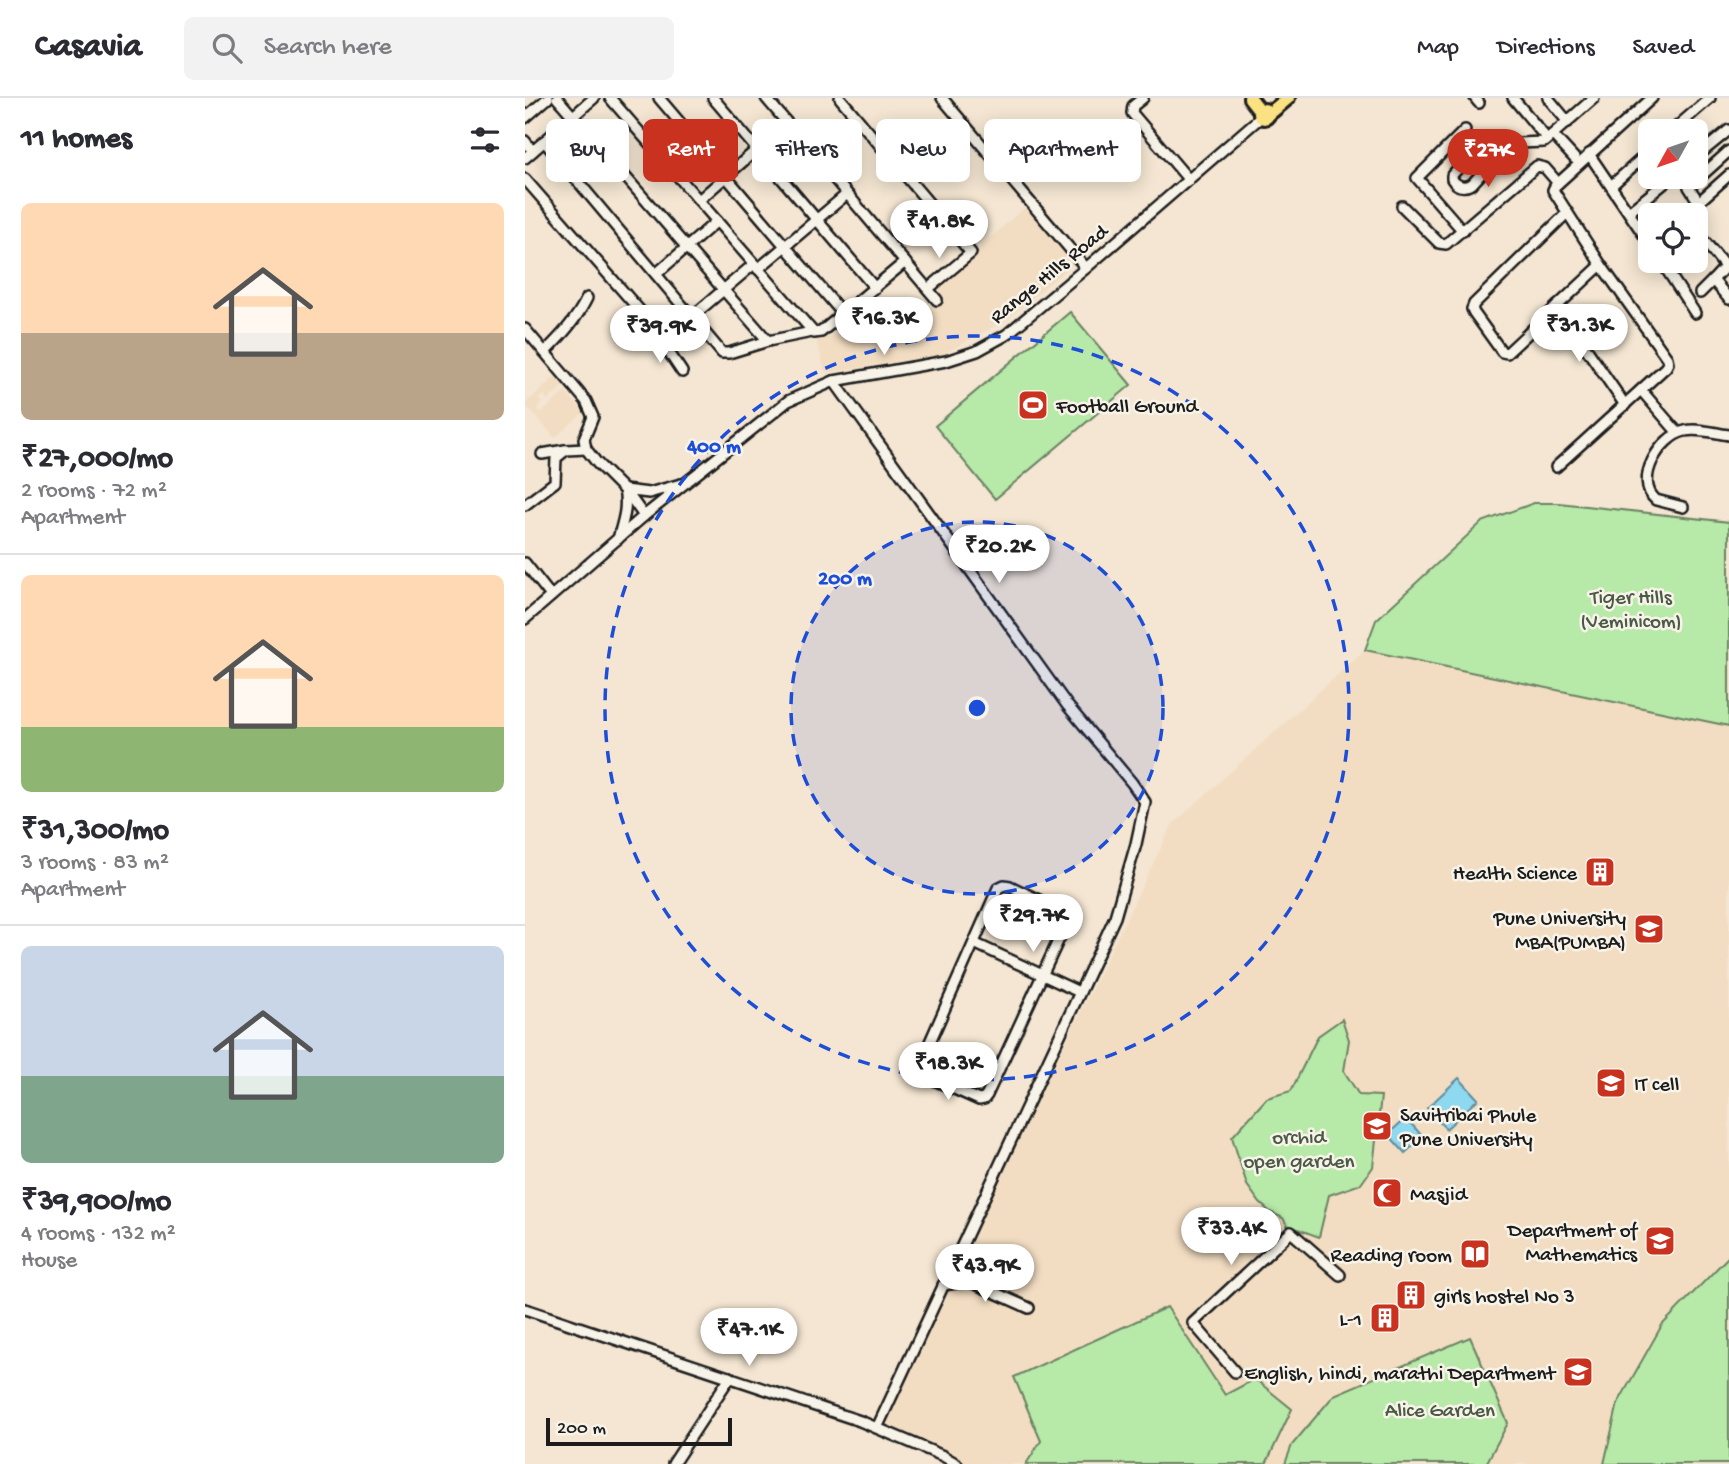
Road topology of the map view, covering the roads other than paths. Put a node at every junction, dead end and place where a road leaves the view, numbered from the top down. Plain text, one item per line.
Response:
1 (548, 98) edge
2 (557, 98) edge
3 (594, 98) edge
4 (610, 98) edge
5 (659, 98) edge
6 (713, 98) edge
7 (766, 98) edge
8 (840, 98) edge
9 (942, 98) edge
10 (1143, 98) edge
11 (1250, 98) edge
12 (1279, 98) edge
13 (1288, 98) edge
14 (1513, 98) edge
15 (1548, 98) edge
16 (1594, 98) edge
17 (1652, 98) edge
18 (1710, 98) edge
19 (1264, 113) junction
20 (573, 117) junction
21 (525, 118) edge
22 (677, 119) edge
23 (784, 119) edge
24 (1686, 119) edge
25 (1568, 122) junction
26 (1465, 130) dead end
27 (1729, 130) edge
28 (1550, 137) junction
29 (525, 141) edge
30 (544, 141) junction
31 (752, 143) edge
32 (1708, 147) edge
33 (533, 151) junction
34 (1729, 151) edge
35 (752, 154) edge
36 (1589, 154) junction
37 (525, 158) edge
38 (1575, 159) dead end
39 (1638, 162) edge
40 (1490, 163) dead end
41 (738, 166) edge
42 (1729, 175) edge
43 (525, 179) edge
44 (1189, 180) junction
45 (720, 182) edge
46 (730, 182) edge
47 (785, 182) edge
48 (837, 182) edge
49 (1558, 183) junction
50 (1611, 186) junction
51 (1657, 189) edge
52 (847, 194) junction
53 (699, 200) junction
54 (1698, 201) joint
55 (1402, 206) dead end
56 (1629, 212) junction
57 (1567, 213) junction
58 (817, 219) junction
59 (717, 221) junction
60 (1638, 226) edge
61 (1463, 230) junction
62 (785, 246) junction
63 (1708, 247) edge
64 (686, 248) junction
65 (905, 262) junction
66 (1601, 265) junction
67 (756, 267) junction
68 (1086, 268) junction
69 (1669, 273) edge
70 (656, 274) junction
71 (1713, 280) junction
72 (874, 288) junction
73 (928, 289) junction
74 (723, 290) junction
75 (1700, 293) dead end
76 (587, 298) dead end
77 (1729, 299) edge
78 (937, 300) dead end
79 (1557, 306) junction
80 (1695, 313) dead end
81 (843, 314) junction
82 (691, 317) junction
83 (525, 329) edge
84 (812, 332) junction
85 (768, 341) junction
86 (662, 342) junction
87 (545, 352) junction
88 (682, 372) dead end
89 (834, 381) junction
90 (1641, 390) junction
91 (1625, 405) junction
92 (1678, 433) junction
93 (1729, 435) edge
94 (586, 449) junction
95 (566, 450) junction
96 (542, 454) dead end
97 (1556, 467) dead end
98 (686, 483) junction
99 (624, 490) junction
100 (525, 505) edge
101 (1683, 507) dead end
102 (644, 516) junction
103 (618, 539) junction
104 (525, 563) edge
105 (551, 596) junction
106 (525, 619) edge
107 (974, 943) junction
108 (1042, 975) junction
109 (1079, 992) junction
110 (1340, 1275) dead end
111 (943, 1285) junction
112 (1029, 1308) dead end
113 (525, 1309) edge
114 (1235, 1372) dead end
115 (730, 1377) junction
116 (877, 1428) junction
117 (673, 1464) edge
118 (957, 1464) edge

1 - 21 street
2 - 20 street
3 - 20 street
4 - 53 street
5 - 22 street
6 - 31 street
7 - 23 street
8 - 73 street
9 - 68 street
10 - 44 street
11 - 19 main road
12 - 19 main road, Range Hills Road
13 - 19 main road
14 - 28 street
15 - 25 street
16 - 25 street
17 - 36 street
18 - 24 street
19 - 44 street, Range Hills Road
20 - 30 street
20 - 64 street
25 - 28 street
26 - 61 street
27 - 32 street
28 - 38 street
28 - 40 street
29 - 33 street
30 - 33 street
30 - 70 street
33 - 37 street
34 - 54 street
35 - 41 street
36 - 49 street
36 - 50 street
39 - 50 street
42 - 54 street
43 - 86 street
44 - 68 street, Range Hills Road
45 - 53 street
46 - 62 street
47 - 58 street
48 - 52 street
49 - 57 street
49 - 61 street
50 - 56 street
51 - 56 street
52 - 58 street
52 - 65 street
53 - 59 street
55 - 61 street
56 - 60 street
57 - 66 street
57 - 79 street
58 - 62 street
58 - 72 street
59 - 64 street
59 - 67 street
62 - 67 street
62 - 81 street
63 - 71 street
64 - 70 street
64 - 74 street
65 - 72 street
65 - 73 street
66 - 79 street
66 - 90 street
67 - 74 street
67 - 84 street
68 - 89 street, Range Hills Road
69 - 80 street
70 - 82 street
71 - 75 street
71 - 77 street
72 - 81 street
73 - 78 street
74 - 82 street
74 - 85 street
76 - 87 street
79 - 91 street
81 - 84 street
82 - 85 street
82 - 86 street
83 - 87 street
84 - 85 street
86 - 88 street
87 - 94 street
89 - 98 street, Range Hills Road
89 - 109 street
90 - 91 street
90 - 92 street
91 - 97 street
92 - 93 street
92 - 101 street
94 - 95 street
94 - 99 street
95 - 96 street
95 - 100 street
98 - 99 street
98 - 102 street, Range Hills Road
99 - 102 street
99 - 103 street
102 - 103 street, Range Hills Road
103 - 105 street, Range Hills Road
104 - 105 street
105 - 106 street, Range Hills Road
107 - 108 street
107 - 108 street
107 - 108 street
108 - 109 street
109 - 111 street
110 - 114 street
111 - 112 street
111 - 116 street
113 - 115 street
115 - 116 street
115 - 117 street
116 - 118 street

